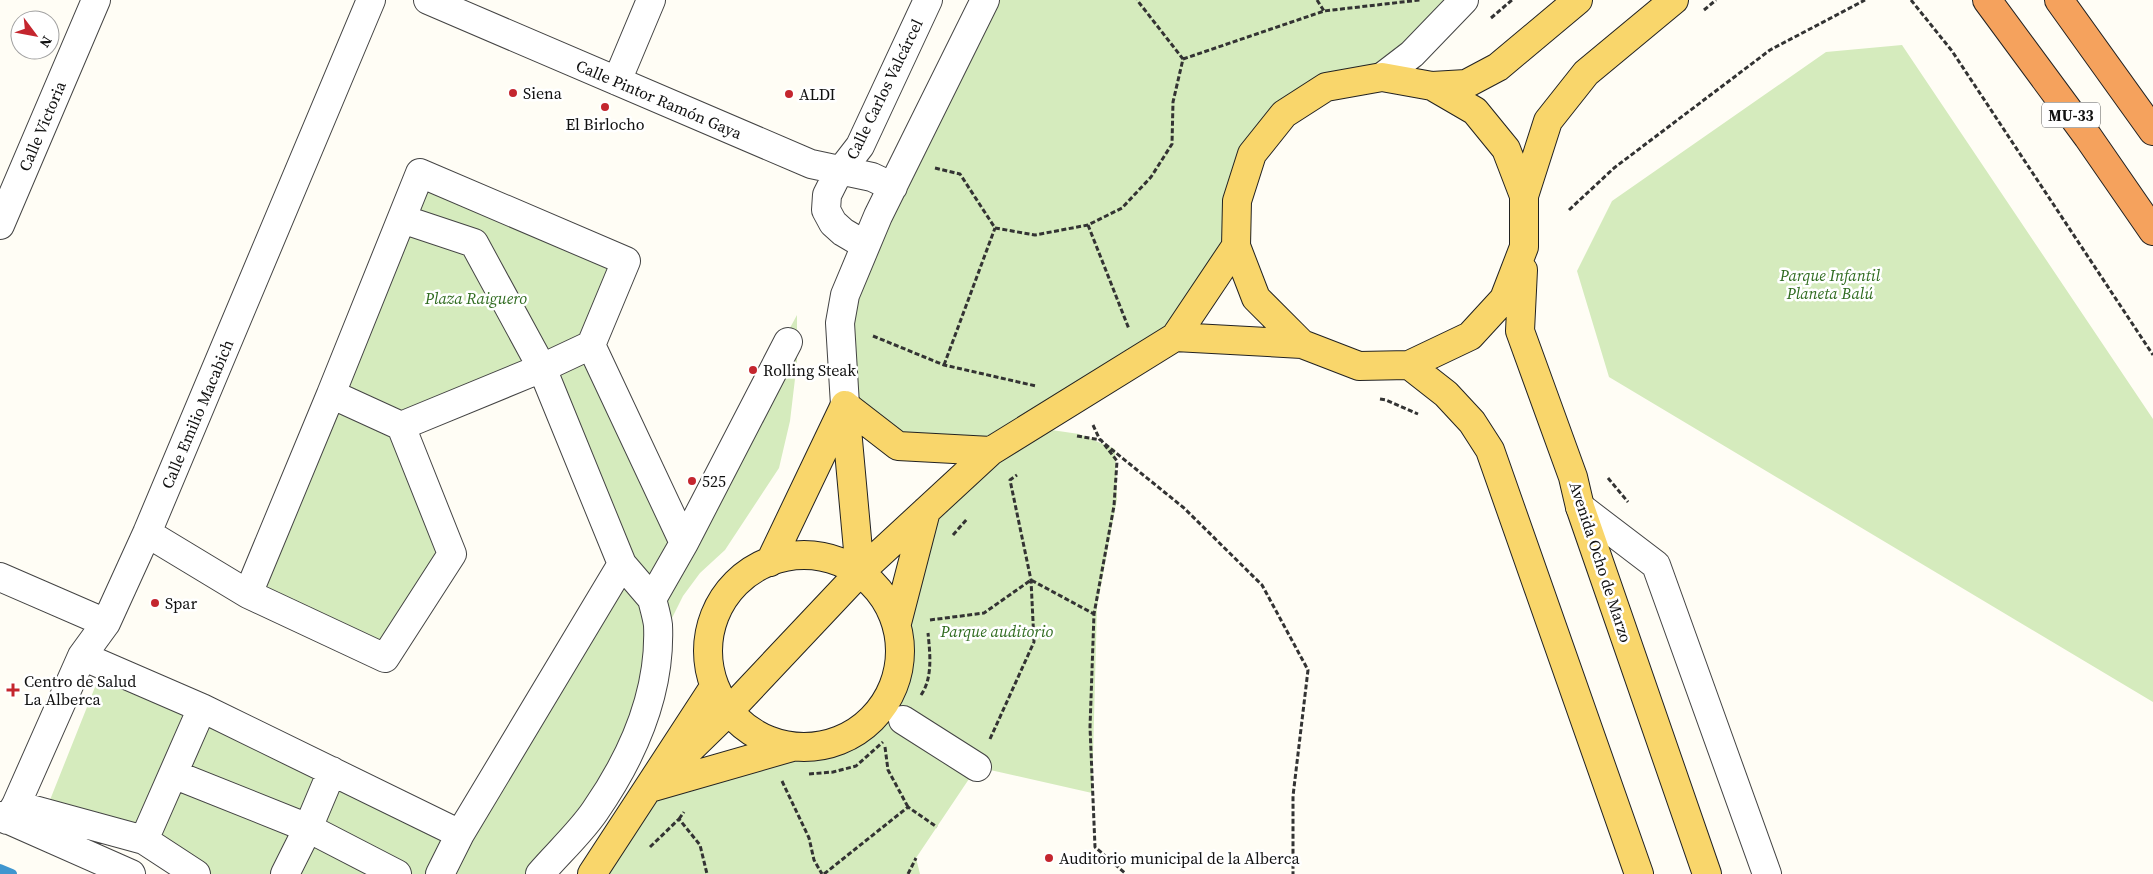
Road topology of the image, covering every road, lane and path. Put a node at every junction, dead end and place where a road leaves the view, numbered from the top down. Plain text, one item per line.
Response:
1 (96, 0) edge
2 (371, 0) edge
3 (428, 0) edge
4 (651, 0) edge
5 (928, 0) edge
6 (985, 0) edge
7 (1137, 0) edge
8 (1317, 0) edge
9 (1420, 0) edge
10 (1464, 0) edge
11 (1578, 0) edge
12 (1674, 0) edge
13 (1865, 0) edge
14 (1911, 0) edge
15 (1987, 0) edge
16 (2059, 0) edge
17 (1324, 10) junction
18 (1183, 59) junction
19 (1382, 76) junction
20 (617, 81) junction
21 (1432, 86) junction
22 (2153, 131) edge
23 (906, 161) junction
24 (841, 171) junction
25 (893, 186) junction
26 (1524, 196) junction
27 (1569, 210) dead end
28 (402, 219) junction
29 (1088, 224) junction
30 (0, 225) edge
31 (995, 228) junction
32 (2153, 231) edge
33 (865, 245) junction
34 (1236, 246) junction
35 (1524, 247) junction
36 (840, 323) junction
37 (1175, 337) junction
38 (788, 342) dead end
39 (1302, 344) junction
40 (590, 345) junction
41 (2153, 355) edge
42 (1141, 358) junction
43 (944, 365) junction
44 (1409, 365) junction
45 (542, 368) junction
46 (331, 394) junction
47 (1080, 397) junction
48 (1377, 399) dead end
49 (845, 405) junction
50 (1419, 415) dead end
51 (401, 426) junction
52 (1072, 435) dead end
53 (1100, 440) junction
54 (991, 451) junction
55 (1018, 474) dead end
56 (1010, 480) junction
57 (1003, 486) dead end
58 (1580, 506) junction
59 (926, 511) junction
60 (970, 516) dead end
61 (147, 533) junction
62 (951, 538) dead end
63 (684, 543) junction
64 (770, 562) junction
65 (622, 564) junction
66 (860, 572) junction
67 (0, 577) edge
68 (1031, 580) junction
69 (248, 594) junction
70 (652, 599) junction
71 (928, 612) dead end
72 (1094, 614) junction
73 (106, 623) junction
74 (897, 623) junction
75 (928, 630) dead end
76 (82, 656) junction
77 (714, 687) junction
78 (202, 708) junction
79 (728, 712) junction
80 (903, 720) joint
81 (792, 748) junction
82 (977, 767) joint
83 (332, 771) junction
84 (173, 774) junction
85 (806, 774) dead end
86 (780, 776) dead end
87 (650, 788) junction
88 (688, 806) dead end
89 (908, 807) junction
90 (8, 814) edge
91 (678, 819) junction
92 (937, 827) dead end
93 (308, 828) junction
94 (460, 834) junction
95 (144, 840) junction
96 (645, 851) dead end
97 (916, 858) dead end
98 (131, 874) edge
99 (196, 874) edge
100 (284, 874) edge
101 (397, 874) edge
102 (440, 874) edge
103 (540, 874) edge
104 (592, 874) edge
105 (708, 874) edge
106 (823, 874) edge
107 (908, 874) edge
108 (1126, 874) edge
109 (1293, 874) edge
110 (1639, 874) edge
111 (1707, 874) edge
112 (1767, 874) edge

1 - 30 street, Calle Victoria
2 - 61 street, Calle Emilio Macabich
3 - 20 street, Calle Pintor Ramón Gaya
4 - 20 street
5 - 24 street, Calle Carlos Valcárcel
6 - 23 street
7 - 18 path
8 - 17 path
9 - 17 path
10 - 19 street
11 - 21 main road
12 - 26 main road
13 - 27 path
14 - 41 path
15 - 32 highway, MU-33
16 - 22 highway
17 - 18 path
18 - 29 path
19 - 21 main road
19 - 34 main road
20 - 24 street, Calle Pintor Ramón Gaya
21 - 26 main road
23 - 25 street
23 - 31 path
24 - 25 street, Calle Pintor Ramón Gaya
24 - 33 street, Calle Carlos Valcárcel
25 - 33 street
26 - 35 main road, Avenida Ocho de Marzo
28 - 40 street
28 - 45 street
28 - 46 street
29 - 31 path
29 - 42 path
31 - 43 path
33 - 36 street
34 - 37 main road
34 - 39 main road
35 - 44 main road
35 - 58 main road, Avenida Ocho de Marzo
36 - 43 path
36 - 49 street
37 - 39 main road
37 - 42 main road
38 - 63 street
39 - 44 main road
40 - 45 street
40 - 63 street
42 - 47 main road
43 - 47 path
44 - 110 main road
45 - 51 street
45 - 65 street
46 - 51 street
46 - 69 street
47 - 53 path
47 - 54 main road
48 - 50 path
49 - 54 main road
49 - 64 main road
49 - 66 main road
51 - 69 street
52 - 53 path
53 - 72 path
53 - 109 path
54 - 59 main road
55 - 56 path
56 - 57 path
56 - 68 path
58 - 111 main road, Avenida Ocho de Marzo
58 - 112 street
59 - 66 main road
59 - 74 main road
60 - 62 path
61 - 69 street
61 - 73 street, Calle Emilio Macabich
63 - 70 street
64 - 66 main road
64 - 77 main road
65 - 70 street
65 - 94 street
66 - 74 main road
66 - 79 main road
67 - 73 street
68 - 71 path
68 - 72 path
68 - 82 path
70 - 103 street
72 - 108 path
73 - 76 street, Calle Emilio Macabich
74 - 81 main road
75 - 80 path
76 - 78 street
76 - 90 street, Calle Emilio Macabich
77 - 79 main road
77 - 87 main road
78 - 83 street
78 - 84 street
79 - 81 main road
79 - 87 main road
80 - 82 street
81 - 87 main road
83 - 93 street
83 - 94 street
84 - 93 street
84 - 95 street
85 - 89 path
86 - 106 path
87 - 104 main road
88 - 91 path
89 - 92 path
89 - 106 path
90 - 95 street
90 - 98 street
91 - 96 path
91 - 105 path
93 - 100 street
93 - 101 street
94 - 102 street
95 - 99 street
97 - 107 path

